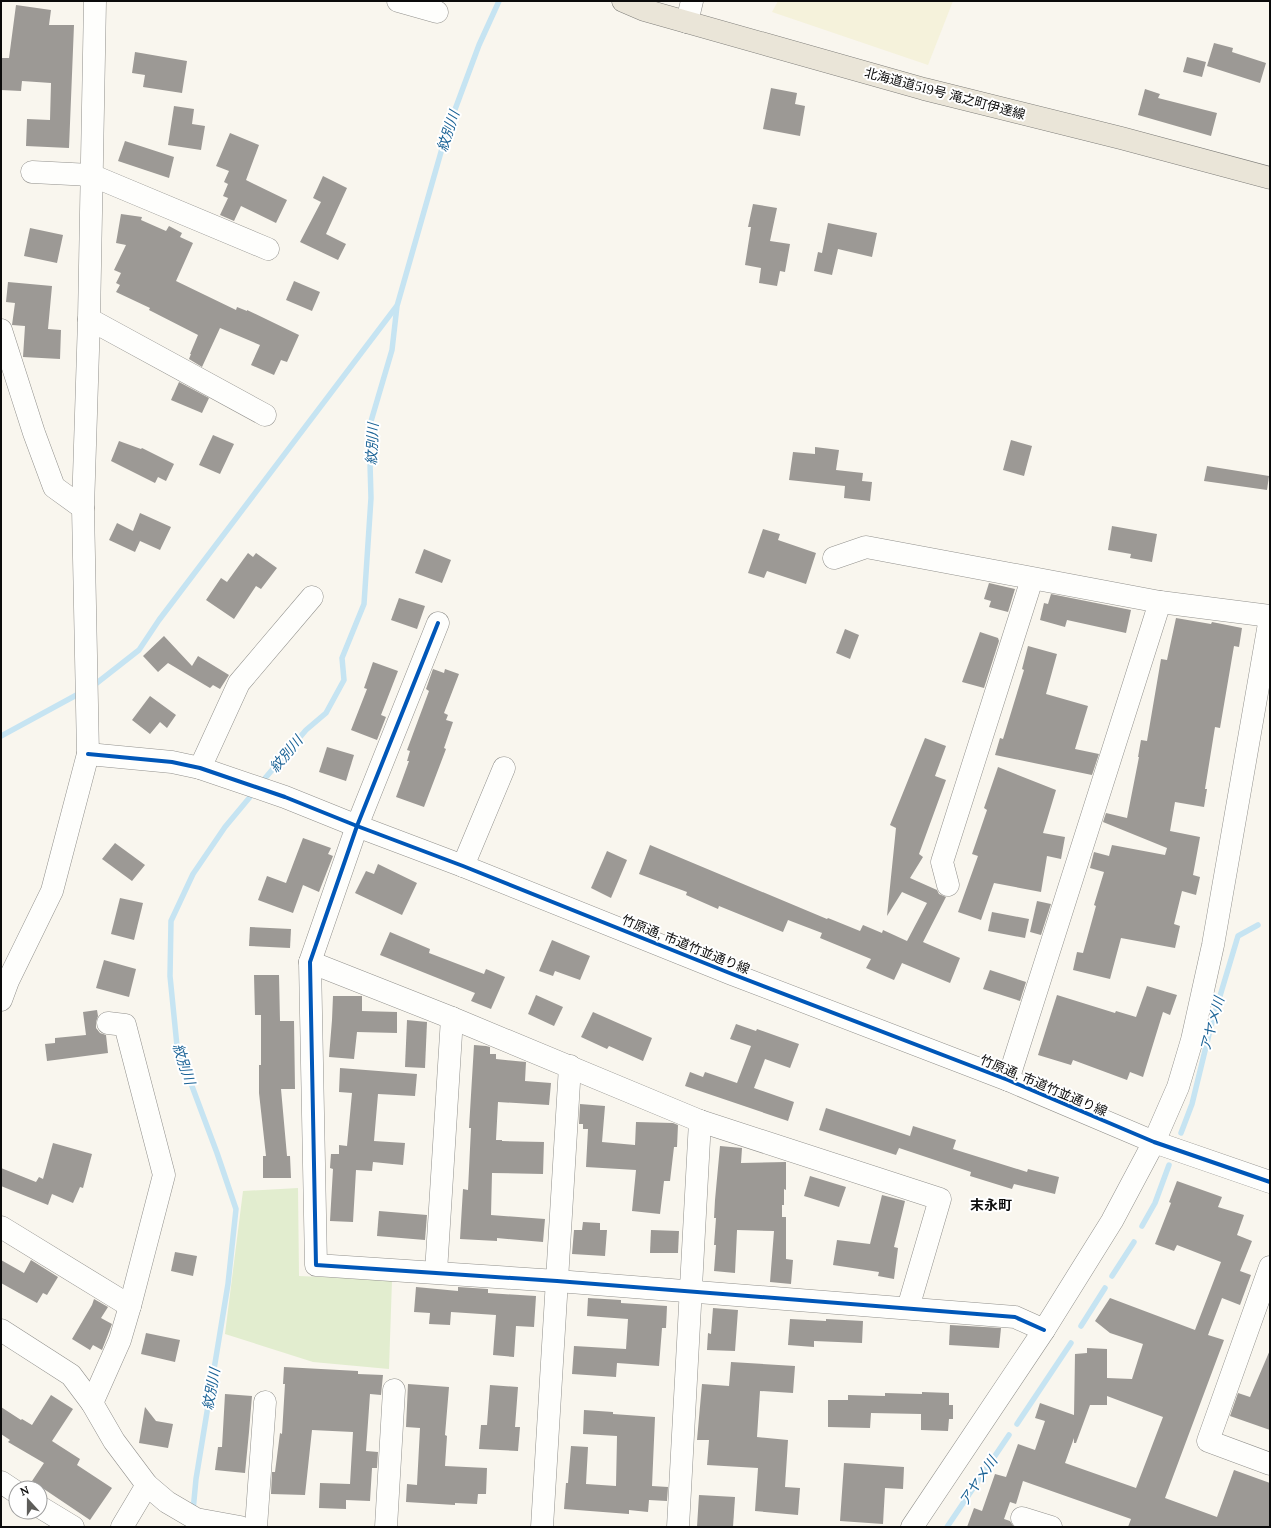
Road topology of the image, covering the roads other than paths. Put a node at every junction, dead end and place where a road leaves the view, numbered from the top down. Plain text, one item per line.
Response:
1 (95, 1) edge
2 (398, 1) edge
3 (623, 1) edge
4 (692, 1) edge
5 (645, 6) edge
6 (437, 12) dead end
7 (687, 22) junction
8 (32, 172) dead end
9 (91, 175) junction
10 (1270, 178) edge
11 (268, 250) dead end
12 (90, 319) junction
13 (1, 330) edge
14 (265, 415) dead end
15 (83, 508) junction
16 (834, 558) dead end
17 (1032, 579) junction
18 (312, 597) dead end
19 (1160, 602) junction
20 (1270, 617) edge
21 (438, 623) dead end
22 (88, 754) junction
23 (200, 768) junction
24 (504, 768) dead end
25 (358, 826) junction
26 (463, 866) junction
27 (948, 885) dead end
28 (310, 962) junction
29 (1, 1000) edge
30 (452, 1018) junction
31 (108, 1023) dead end
32 (570, 1066) junction
33 (1008, 1080) junction
34 (700, 1121) junction
35 (1154, 1142) junction
36 (1270, 1182) edge
37 (1, 1227) edge
38 (1270, 1267) edge
39 (436, 1272) junction
40 (557, 1281) junction
41 (691, 1291) junction
42 (130, 1306) junction
43 (908, 1308) junction
44 (1, 1330) edge
45 (1044, 1330) junction
46 (394, 1390) dead end
47 (265, 1402) dead end
48 (92, 1403) junction
49 (1270, 1464) edge
50 (147, 1485) junction
51 (48, 1512) edge
52 (1022, 1518) dead end
53 (227, 1526) edge
54 (72, 1527) edge
55 (122, 1527) edge
56 (256, 1527) edge
57 (386, 1527) edge
58 (542, 1527) edge
59 (678, 1527) edge
60 (912, 1527) edge
61 (1051, 1527) edge

1 - 9 street
2 - 6 street
3 - 5 main road, 北海道道519号 滝之町伊達線
4 - 7 street
5 - 7 main road, 北海道道519号 滝之町伊達線
7 - 10 main road, 北海道道519号 滝之町伊達線
8 - 9 street
9 - 11 street
9 - 12 street
12 - 14 street
12 - 15 street
13 - 15 street
15 - 22 street
16 - 17 street
17 - 19 street
17 - 27 street
18 - 23 street
19 - 20 street
19 - 33 street
20 - 35 street
21 - 25 street
22 - 23 street, 竹原通, 市道竹並通り線
22 - 29 street
23 - 25 street, 竹原通, 市道竹並通り線
24 - 26 street
25 - 26 street, 竹原通, 市道竹並通り線
25 - 28 street
26 - 33 street, 竹原通, 市道竹並通り線
28 - 30 street
28 - 39 street
30 - 32 street
30 - 39 street
31 - 42 street
32 - 34 street
32 - 40 street
33 - 35 street, 竹原通, 市道竹並通り線
34 - 41 street
34 - 43 street
35 - 36 street, 竹原通, 市道竹並通り線
35 - 45 street
37 - 42 street
38 - 49 street
39 - 40 street
40 - 41 street
40 - 58 street
41 - 43 street
41 - 59 street
42 - 48 street
43 - 45 street
44 - 48 street
45 - 60 street
46 - 57 street
47 - 56 street
48 - 50 street
50 - 53 street
50 - 55 street
51 - 54 street
52 - 61 street

